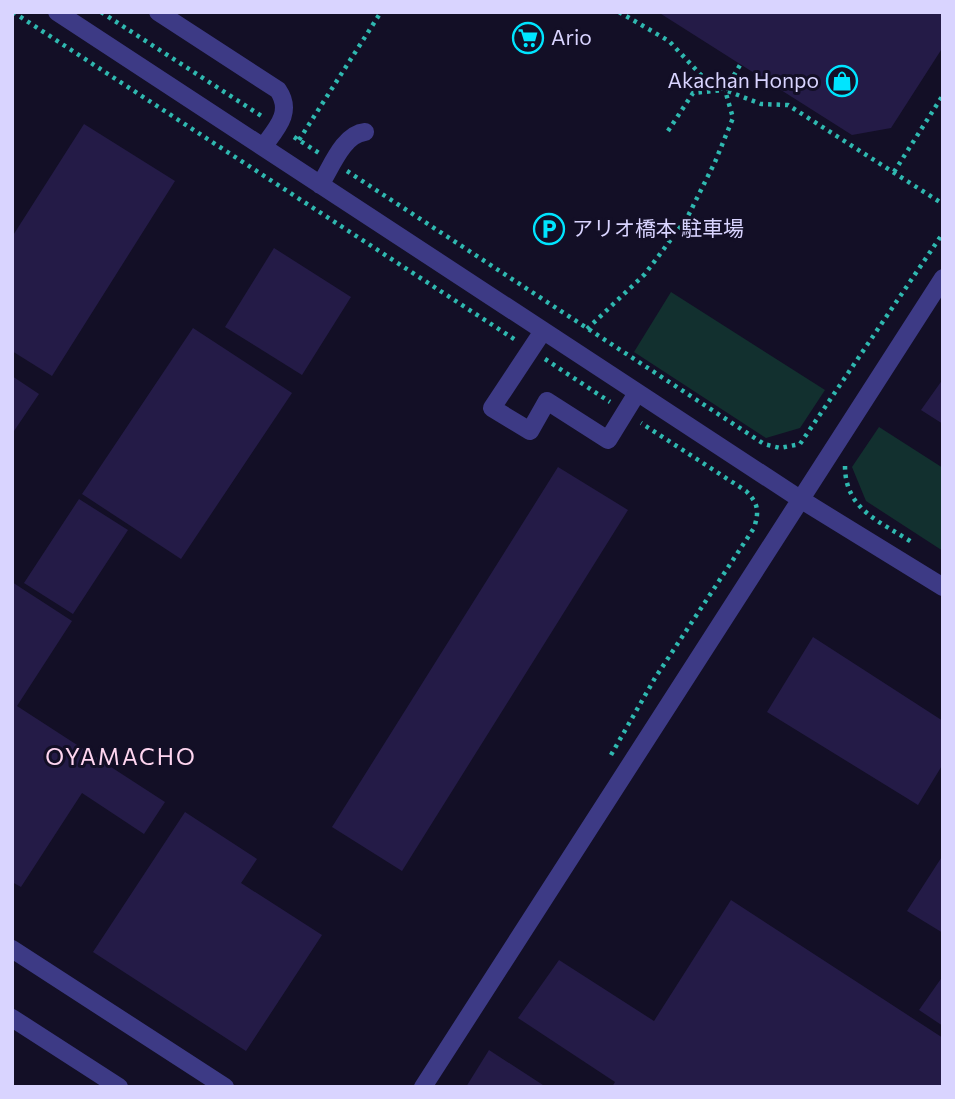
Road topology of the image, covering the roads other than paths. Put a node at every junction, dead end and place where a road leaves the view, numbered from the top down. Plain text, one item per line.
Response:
1 (57, 12) edge
2 (158, 12) edge
3 (79, 18) edge
4 (365, 132) dead end
5 (264, 147) junction
6 (320, 185) junction
7 (943, 278) edge
8 (543, 331) junction
9 (637, 393) junction
10 (800, 499) junction
11 (941, 587) edge
12 (12, 949) edge
13 (12, 1018) edge
14 (118, 1087) edge
15 (225, 1087) edge
16 (423, 1087) edge

1 - 3 street
2 - 5 street
3 - 5 street
4 - 6 street
5 - 6 street
6 - 8 street
7 - 10 street
8 - 9 street
8 - 9 street
9 - 10 street
10 - 11 street
10 - 16 street
12 - 15 street
13 - 14 street

